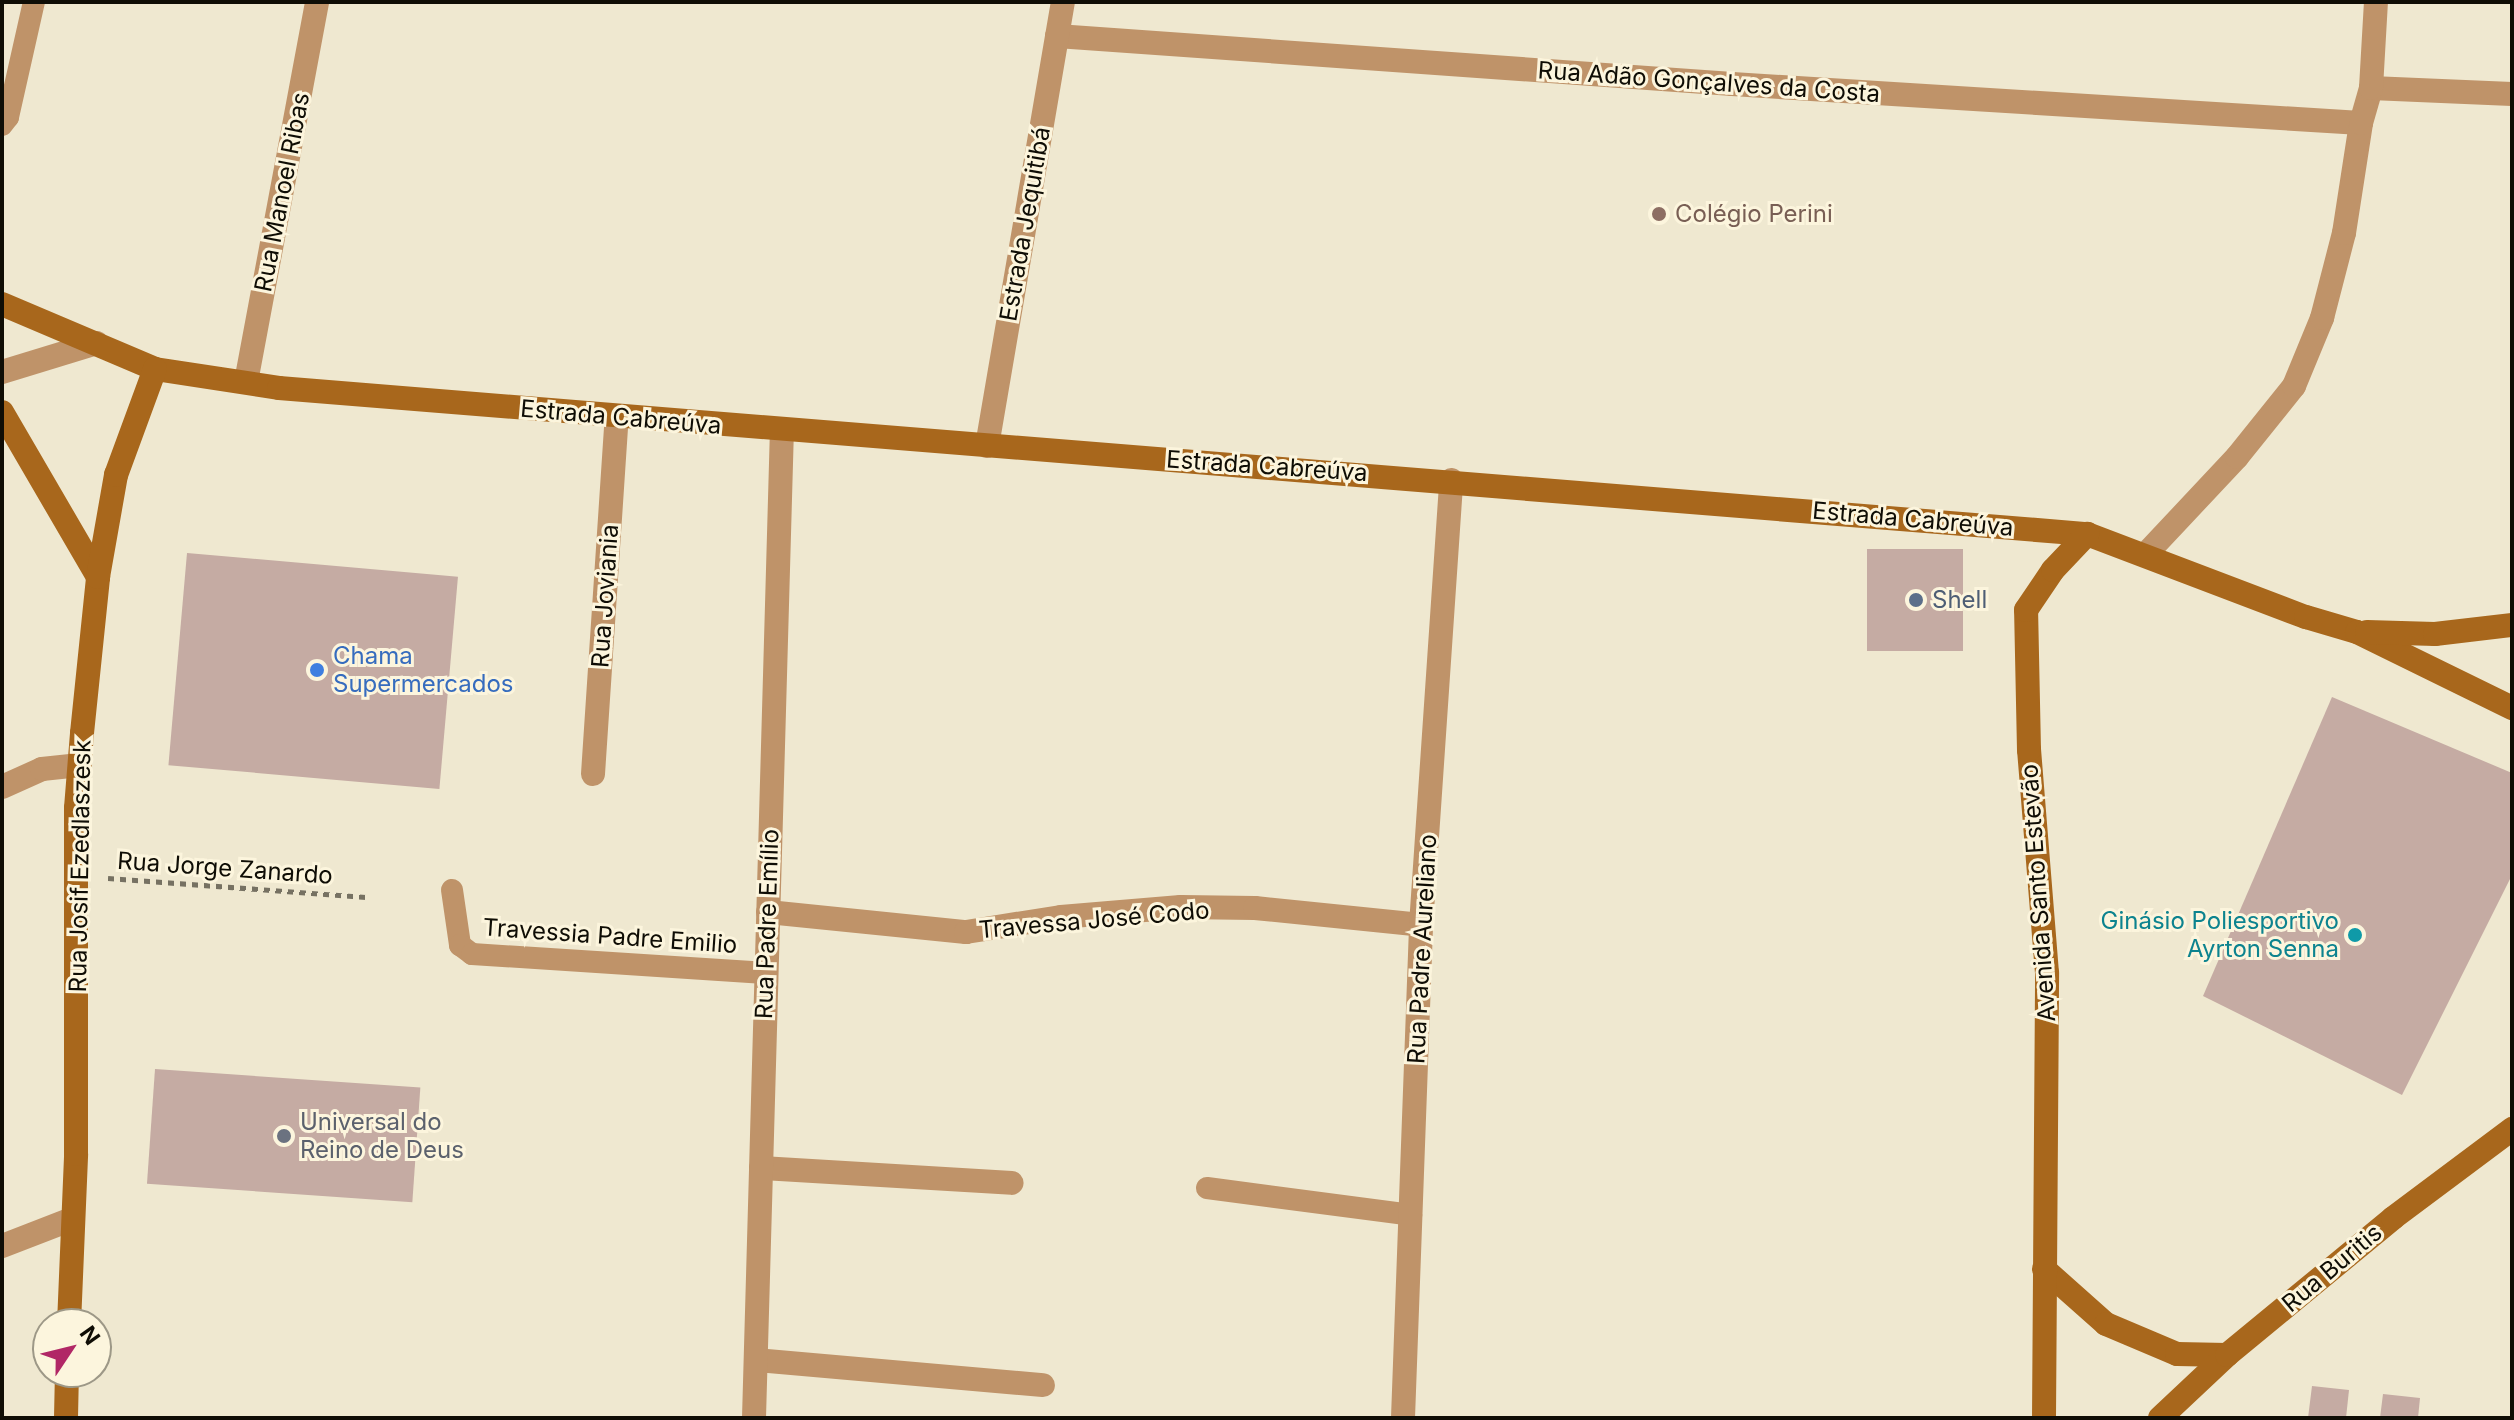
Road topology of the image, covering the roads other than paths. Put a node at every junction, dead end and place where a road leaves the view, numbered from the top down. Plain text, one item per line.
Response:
1 (34, 2) edge
2 (317, 2) edge
3 (1063, 2) edge
4 (2376, 2) edge
5 (1057, 36) junction
6 (2371, 88) junction
7 (2512, 94) edge
8 (2361, 123) junction
9 (2, 125) edge
10 (2, 304) edge
11 (97, 343) junction
12 (155, 369) junction
13 (2, 372) edge
14 (246, 382) junction
15 (2, 412) edge
16 (617, 417) junction
17 (782, 431) junction
18 (987, 446) junction
19 (1451, 480) junction
20 (2087, 534) junction
21 (2146, 554) junction
22 (98, 577) junction
23 (2512, 625) edge
24 (2357, 632) junction
25 (2512, 708) edge
26 (80, 765) junction
27 (593, 774) dead end
28 (2, 787) edge
29 (452, 890) dead end
30 (768, 912) junction
31 (1421, 925) junction
32 (766, 973) junction
33 (2512, 1129) edge
34 (761, 1168) junction
35 (1012, 1183) dead end
36 (1207, 1188) dead end
37 (1411, 1215) junction
38 (72, 1219) junction
39 (2, 1246) edge
40 (2044, 1269) junction
41 (69, 1308) edge
42 (2227, 1355) junction
43 (756, 1360) junction
44 (1043, 1385) dead end
45 (67, 1388) edge
46 (66, 1418) edge
47 (754, 1418) edge
48 (1403, 1418) edge
49 (2044, 1418) edge
50 (2160, 1418) edge

1 - 9 lane
2 - 14 street, Rua Manoel Ribas
3 - 5 street, Estrada Jequitibá
4 - 6 street
5 - 8 street, Rua Adão Gonçalves da Costa
5 - 18 street, Estrada Jequitibá
6 - 7 street
6 - 8 street
8 - 21 street
10 - 11 main road, Estrada Cabreúva
11 - 12 main road, Estrada Cabreúva
11 - 13 street
12 - 14 main road, Estrada Cabreúva
12 - 22 main road, Rua Josif Ezedlaszesk
14 - 16 main road, Estrada Cabreúva
15 - 22 main road
16 - 17 main road, Estrada Cabreúva
16 - 27 street, Rua Joviania
17 - 18 main road, Estrada Cabreúva
17 - 30 street, Rua Padre Emílio
18 - 19 main road, Estrada Cabreúva
19 - 20 main road, Estrada Cabreúva
19 - 31 street, Rua Padre Aureliano
20 - 21 main road, Estrada Cabreúva
20 - 40 main road, Avenida Santo Estevão
21 - 24 main road, Estrada Cabreúva
22 - 26 main road, Rua Josif Ezedlaszesk
23 - 24 main road
24 - 25 main road, Estrada Cabreúva
26 - 28 street
26 - 38 main road, Rua Josif Ezedlaszesk
29 - 32 lane, Travessia Padre Emilio
30 - 31 street, Travessa José Codo
30 - 32 street, Rua Padre Emílio
31 - 37 street, Rua Padre Aureliano
32 - 34 street, Rua Padre Emílio
33 - 42 main road, Rua Buritis
34 - 35 street
34 - 43 street, Rua Padre Emílio
36 - 37 lane
37 - 48 street, Rua Padre Aureliano
38 - 39 street
38 - 41 main road, Rua Josif Ezedlaszesk
40 - 42 main road
40 - 49 main road, Avenida Santo Estevão
42 - 50 main road, Rua Buritis
43 - 44 street
43 - 47 street, Rua Padre Emílio
45 - 46 main road

